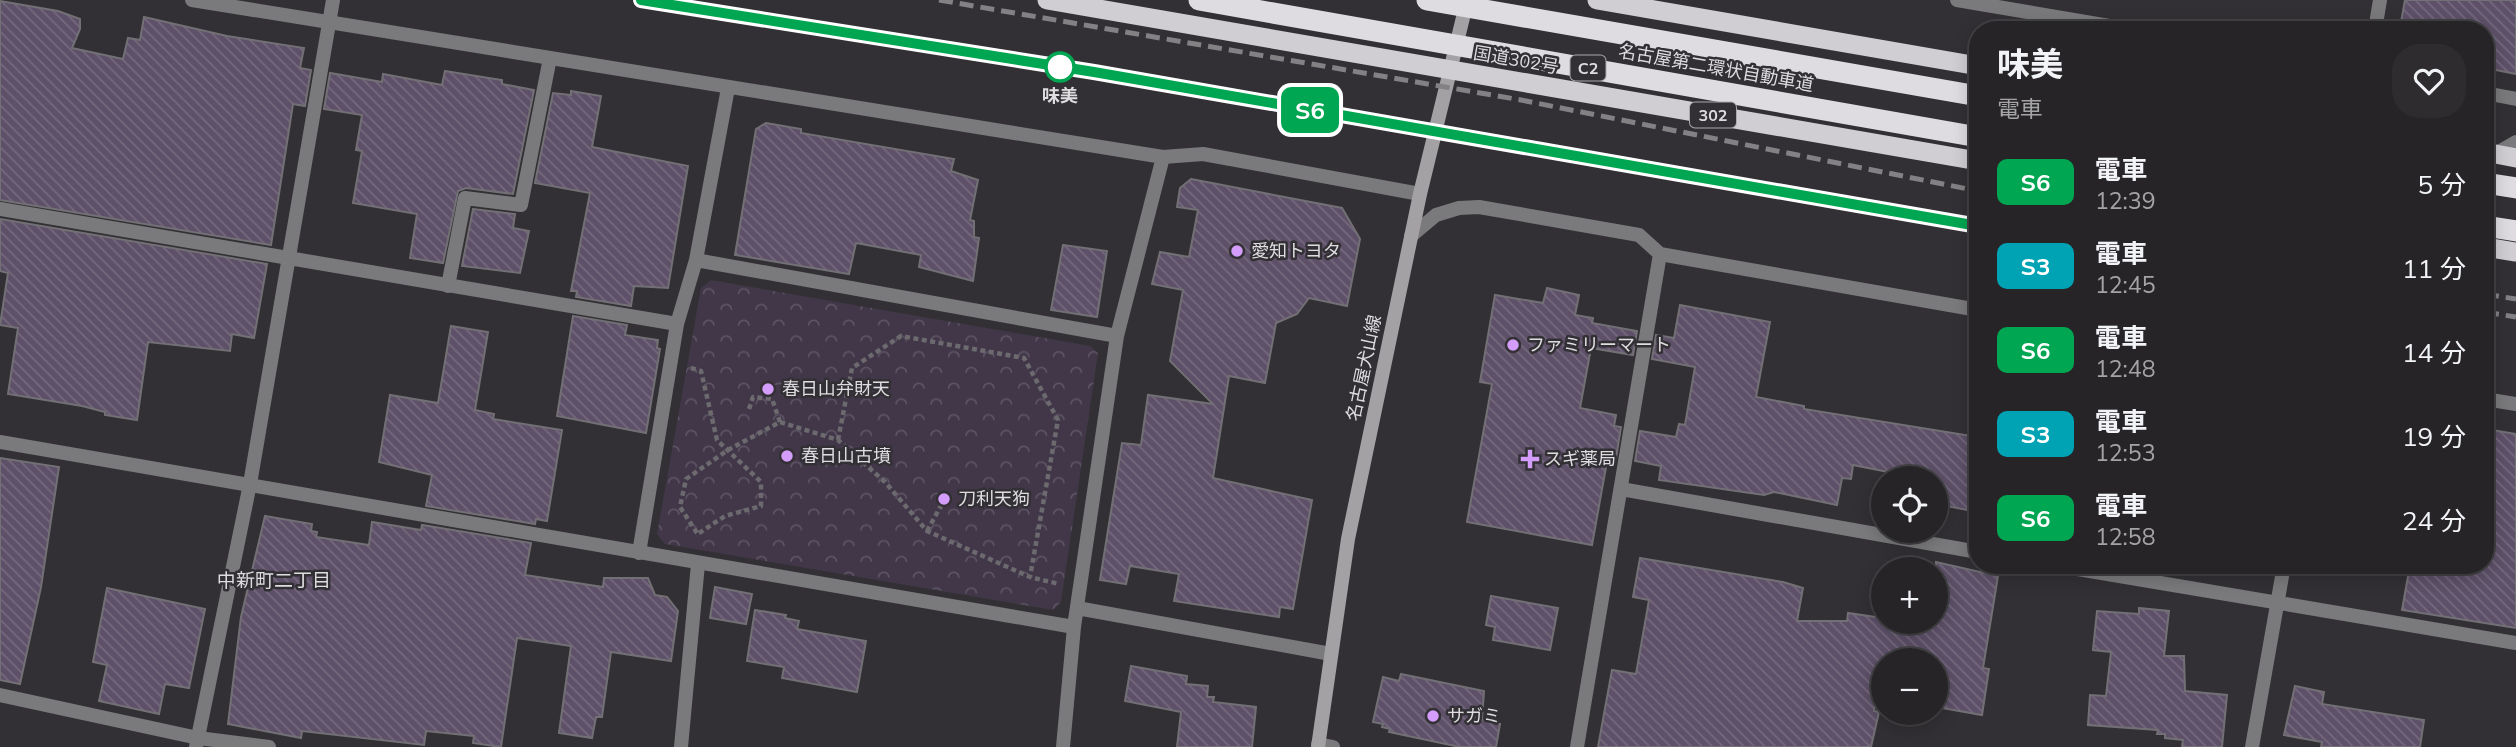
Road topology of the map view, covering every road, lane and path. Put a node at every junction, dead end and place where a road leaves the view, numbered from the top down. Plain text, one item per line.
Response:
1 (192, 0) edge
2 (333, 0) edge
3 (1047, 0) edge
4 (1199, 0) edge
5 (1427, 0) edge
6 (1468, 0) edge
7 (1597, 0) edge
8 (1957, 0) edge
9 (2380, 0) edge
10 (1649, 4) edge
11 (2074, 21) edge
12 (2376, 21) edge
13 (329, 22) junction
14 (550, 58) junction
15 (1969, 64) edge
16 (1449, 70) junction
17 (728, 88) junction
18 (1969, 94) edge
19 (2494, 95) edge
20 (2516, 99) edge
21 (1969, 135) edge
22 (2516, 142) edge
23 (2494, 151) edge
24 (2494, 154) edge
25 (1163, 158) junction
26 (2516, 158) edge
27 (1969, 159) edge
28 (2494, 184) edge
29 (2516, 188) edge
30 (1420, 194) junction
31 (0, 209) edge
32 (2494, 227) edge
33 (2516, 231) edge
34 (1411, 236) junction
35 (2494, 248) edge
36 (2516, 252) edge
37 (1660, 254) junction
38 (289, 259) junction
39 (696, 260) junction
40 (448, 286) junction
41 (1969, 308) edge
42 (677, 324) junction
43 (1118, 336) junction
44 (687, 367) dead end
45 (2494, 400) edge
46 (2516, 404) edge
47 (749, 409) dead end
48 (780, 422) junction
49 (838, 440) junction
50 (0, 442) edge
51 (728, 450) junction
52 (250, 484) junction
53 (1620, 489) junction
54 (942, 504) dead end
55 (927, 531) junction
56 (696, 533) junction
57 (695, 541) dead end
58 (1969, 550) edge
59 (639, 553) junction
60 (698, 564) junction
61 (2104, 574) edge
62 (2282, 574) edge
63 (1030, 577) junction
64 (1063, 585) dead end
65 (2277, 605) junction
66 (1077, 608) junction
67 (1074, 627) junction
68 (2516, 643) edge
69 (1331, 654) junction
70 (0, 695) edge
71 (197, 743) edge
72 (1323, 746) edge
73 (269, 747) edge
74 (681, 747) edge
75 (1063, 747) edge
76 (1577, 747) edge
77 (2252, 747) edge

1 - 13 street
2 - 13 street
3 - 16 highway, 国道302号 / 302
4 - 21 highway, 名古屋第二環状自動車道 / C2
5 - 18 highway, 名古屋第二環状自動車道 / C2
6 - 16 main road, 名古屋犬山線
7 - 10 highway
8 - 11 street
9 - 12 street
10 - 15 highway
13 - 14 street
13 - 38 street
14 - 17 street
14 - 40 street
16 - 27 highway, 国道302号 / 302
16 - 30 main road, 名古屋犬山線
17 - 25 street
17 - 39 street
19 - 20 street
22 - 23 street
24 - 26 highway
25 - 30 street
25 - 43 street
28 - 29 highway
30 - 34 main road, 名古屋犬山線
31 - 38 street
32 - 33 highway
34 - 37 street
34 - 69 main road, 名古屋犬山線
35 - 36 highway
37 - 41 street
37 - 53 street
38 - 40 street
38 - 52 street
39 - 42 street
39 - 43 street
40 - 42 street
42 - 59 street
43 - 66 street
44 - 51 path
45 - 46 street
47 - 48 path
48 - 49 path
48 - 51 path
49 - 55 path
49 - 63 path
50 - 52 street
51 - 56 path
51 - 56 path
52 - 59 street
52 - 71 street
53 - 58 street
53 - 76 street
54 - 55 path
55 - 63 path
56 - 57 path
59 - 60 street
60 - 67 street
60 - 74 street
61 - 65 street
62 - 65 street
63 - 64 path
65 - 68 street
65 - 77 street
66 - 67 street
66 - 69 street
67 - 75 street
69 - 72 main road, 名古屋犬山線
70 - 71 street
71 - 73 street

